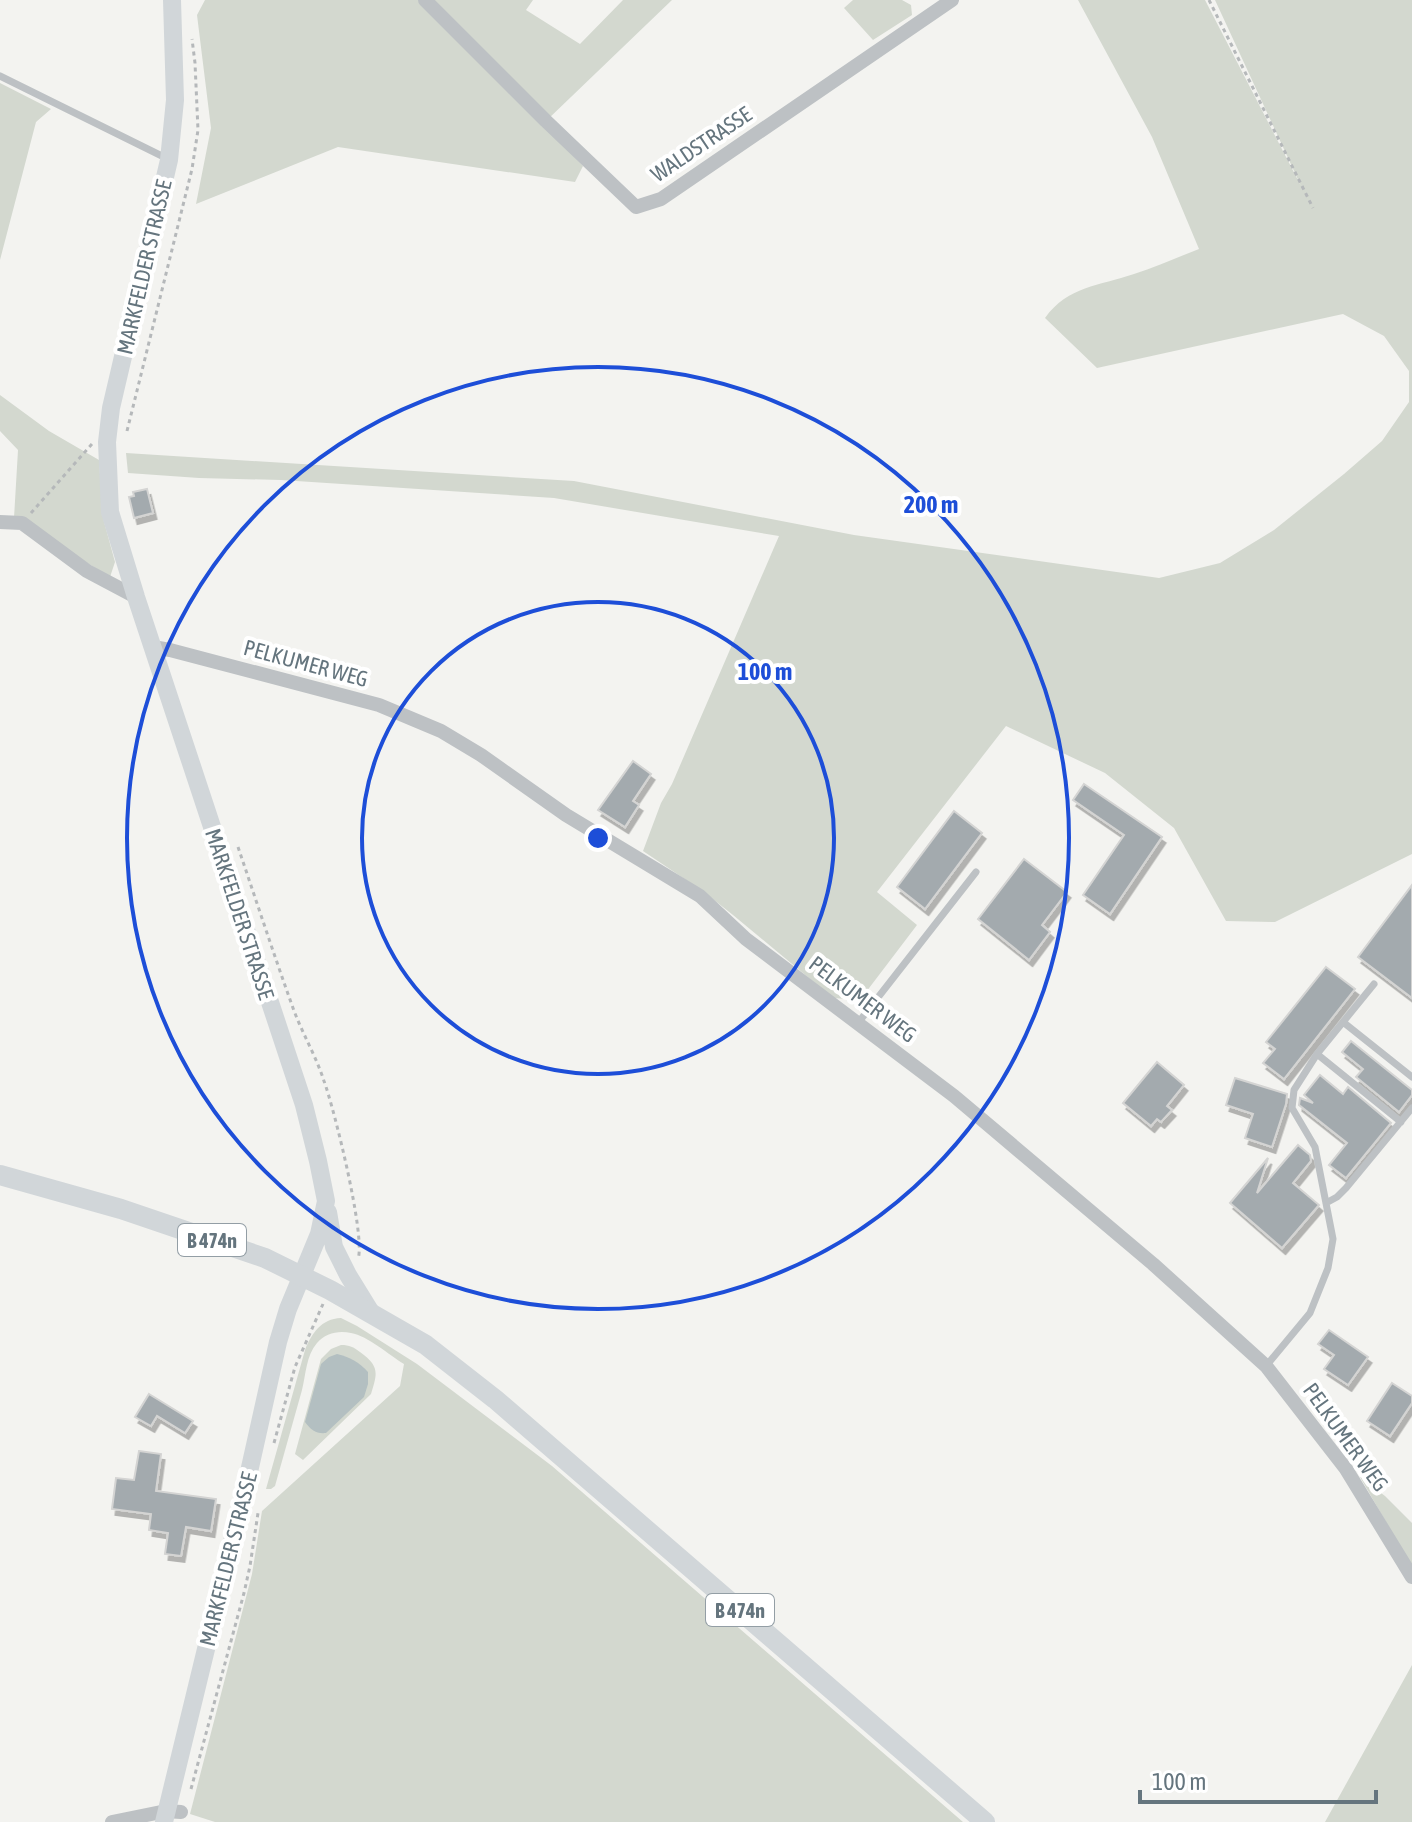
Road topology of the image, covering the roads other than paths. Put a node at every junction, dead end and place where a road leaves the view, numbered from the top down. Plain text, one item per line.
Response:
1 (172, 0) edge
2 (425, 0) edge
3 (952, 0) edge
4 (0, 76) edge
5 (169, 160) junction
6 (0, 522) edge
7 (136, 597) junction
8 (153, 647) junction
9 (976, 872) dead end
10 (1374, 984) dead end
11 (1343, 1022) junction
12 (858, 1023) junction
13 (1317, 1054) junction
14 (1412, 1077) edge
15 (1412, 1108) edge
16 (1401, 1122) junction
17 (0, 1175) edge
18 (326, 1201) junction
19 (1326, 1203) junction
20 (302, 1275) junction
21 (372, 1314) junction
22 (1266, 1366) junction
23 (1412, 1577) edge
24 (170, 1815) edge
25 (112, 1822) edge
26 (985, 1822) edge

1 - 5 street, MARKFELDER STRASSE
2 - 3 street, WALDSTRASSE
4 - 5 lane
5 - 7 street, MARKFELDER STRASSE
6 - 7 street
7 - 8 street, MARKFELDER STRASSE
8 - 12 street, PELKUMER WEG
8 - 18 street, MARKFELDER STRASSE
9 - 12 lane
10 - 11 lane
11 - 13 lane
11 - 14 lane
12 - 22 street, PELKUMER WEG
13 - 16 lane
13 - 19 lane
15 - 16 lane
16 - 19 lane
17 - 20 main road, B 474n
18 - 20 street, MARKFELDER STRASSE
18 - 21 street
19 - 22 lane
20 - 21 main road, B 474n
20 - 24 street, MARKFELDER STRASSE
21 - 26 main road, B 474n
22 - 23 street, PELKUMER WEG
24 - 25 street

